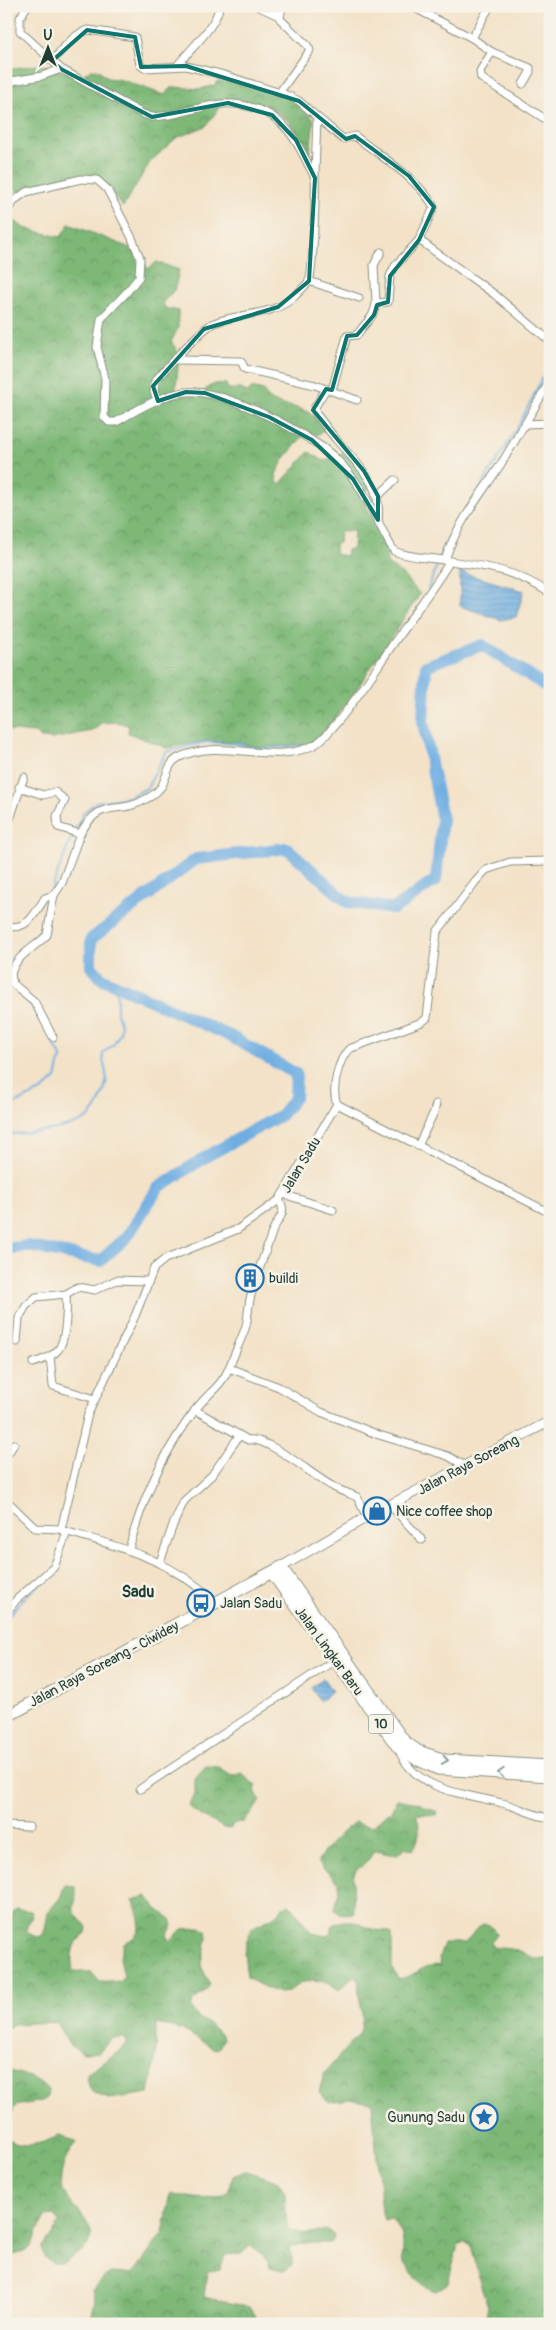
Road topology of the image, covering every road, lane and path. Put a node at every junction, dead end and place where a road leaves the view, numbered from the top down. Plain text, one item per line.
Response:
1 (27, 6) edge
2 (219, 6) edge
3 (257, 6) edge
4 (282, 6) edge
5 (411, 6) edge
6 (490, 6) edge
7 (541, 6) edge
8 (550, 10) edge
9 (279, 16) junction
10 (472, 38) junction
11 (492, 52) junction
12 (52, 61) junction
13 (177, 66) junction
14 (61, 69) junction
15 (6, 82) edge
16 (523, 84) dead end
17 (279, 92) junction
18 (317, 117) junction
19 (550, 122) edge
20 (315, 178) junction
21 (6, 212) edge
22 (419, 240) junction
23 (381, 252) dead end
24 (309, 281) junction
25 (359, 298) dead end
26 (376, 303) junction
27 (550, 341) edge
28 (176, 360) junction
29 (550, 381) edge
30 (329, 390) junction
31 (357, 400) dead end
32 (158, 401) junction
33 (550, 423) edge
34 (524, 424) junction
35 (395, 480) dead end
36 (378, 496) junction
37 (378, 520) junction
38 (446, 560) junction
39 (550, 593) edge
40 (24, 776) dead end
41 (19, 787) junction
42 (6, 831) edge
43 (77, 832) junction
44 (550, 862) edge
45 (51, 896) junction
46 (6, 926) edge
47 (9, 975) edge
48 (53, 1037) dead end
49 (337, 1104) junction
50 (436, 1104) dead end
51 (418, 1146) junction
52 (281, 1197) junction
53 (333, 1210) dead end
54 (550, 1213) edge
55 (148, 1281) junction
56 (66, 1294) junction
57 (17, 1342) dead end
58 (50, 1356) junction
59 (33, 1363) dead end
60 (229, 1368) junction
61 (95, 1400) junction
62 (195, 1410) junction
63 (550, 1421) edge
64 (239, 1436) junction
65 (14, 1444) dead end
66 (6, 1457) edge
67 (465, 1466) junction
68 (6, 1500) edge
69 (391, 1506) junction
70 (366, 1518) junction
71 (64, 1531) junction
72 (422, 1540) dead end
73 (129, 1549) junction
74 (160, 1562) junction
75 (277, 1570) junction
76 (217, 1603) junction
77 (6, 1613) edge
78 (335, 1660) junction
79 (6, 1716) edge
80 (397, 1746) junction
81 (550, 1766) edge
82 (550, 1776) edge
83 (140, 1789) dead end
84 (550, 1818) edge
85 (6, 1826) edge
86 (29, 1827) dead end

1 - 12 street
2 - 13 street
3 - 9 street
4 - 9 street
5 - 10 street
6 - 10 street
7 - 8 street
9 - 17 street
10 - 11 street
11 - 16 street
11 - 19 street
12 - 13 street
12 - 14 street
13 - 17 street
14 - 15 street
14 - 20 street
17 - 18 street
18 - 20 street
18 - 22 street
20 - 24 street
21 - 32 street
22 - 26 street
22 - 27 street
23 - 26 street
24 - 25 street
24 - 28 street
26 - 30 street
28 - 30 street
28 - 32 street
29 - 34 street
30 - 31 street
30 - 36 street
32 - 37 street
33 - 34 street
34 - 38 street
35 - 36 street
36 - 37 street
37 - 38 street
38 - 39 street
38 - 43 street
40 - 41 street
41 - 42 street
41 - 43 street
43 - 45 street
44 - 49 street
45 - 46 street
45 - 47 street
47 - 48 street
49 - 51 street
49 - 52 street, Jalan Sadu
50 - 51 street
51 - 54 street
52 - 53 street
52 - 55 street, Jalan Sadu
52 - 60 street
55 - 56 street
55 - 61 street, Jalan Sadu
56 - 57 street
56 - 58 street
58 - 59 street
58 - 61 street
60 - 62 street
60 - 67 street
61 - 71 street, Jalan Sadu
62 - 64 street
62 - 73 street
63 - 67 main road, Jalan Raya Soreang
64 - 70 street
64 - 74 street
65 - 66 street
67 - 69 main road, Jalan Raya Soreang
68 - 71 street
69 - 70 main road, Jalan Raya Soreang
69 - 72 street
70 - 75 main road, Jalan Raya Soreang
71 - 73 street
71 - 77 street, Jalan Sadu
73 - 74 street
74 - 76 street
75 - 76 highway, Jalan Raya Soreang - Ciwidey
75 - 78 highway, Jalan Lingkar Baru / 10
75 -> 81 highway, Jalan Lingkar Baru / 10
76 - 79 highway, Jalan Raya Soreang - Ciwidey
78 - 80 highway, Jalan Lingkar Baru / 10
78 - 83 street
82 -> 80 highway, Jalan Lingkar Baru / 10
80 - 84 street
85 - 86 street

